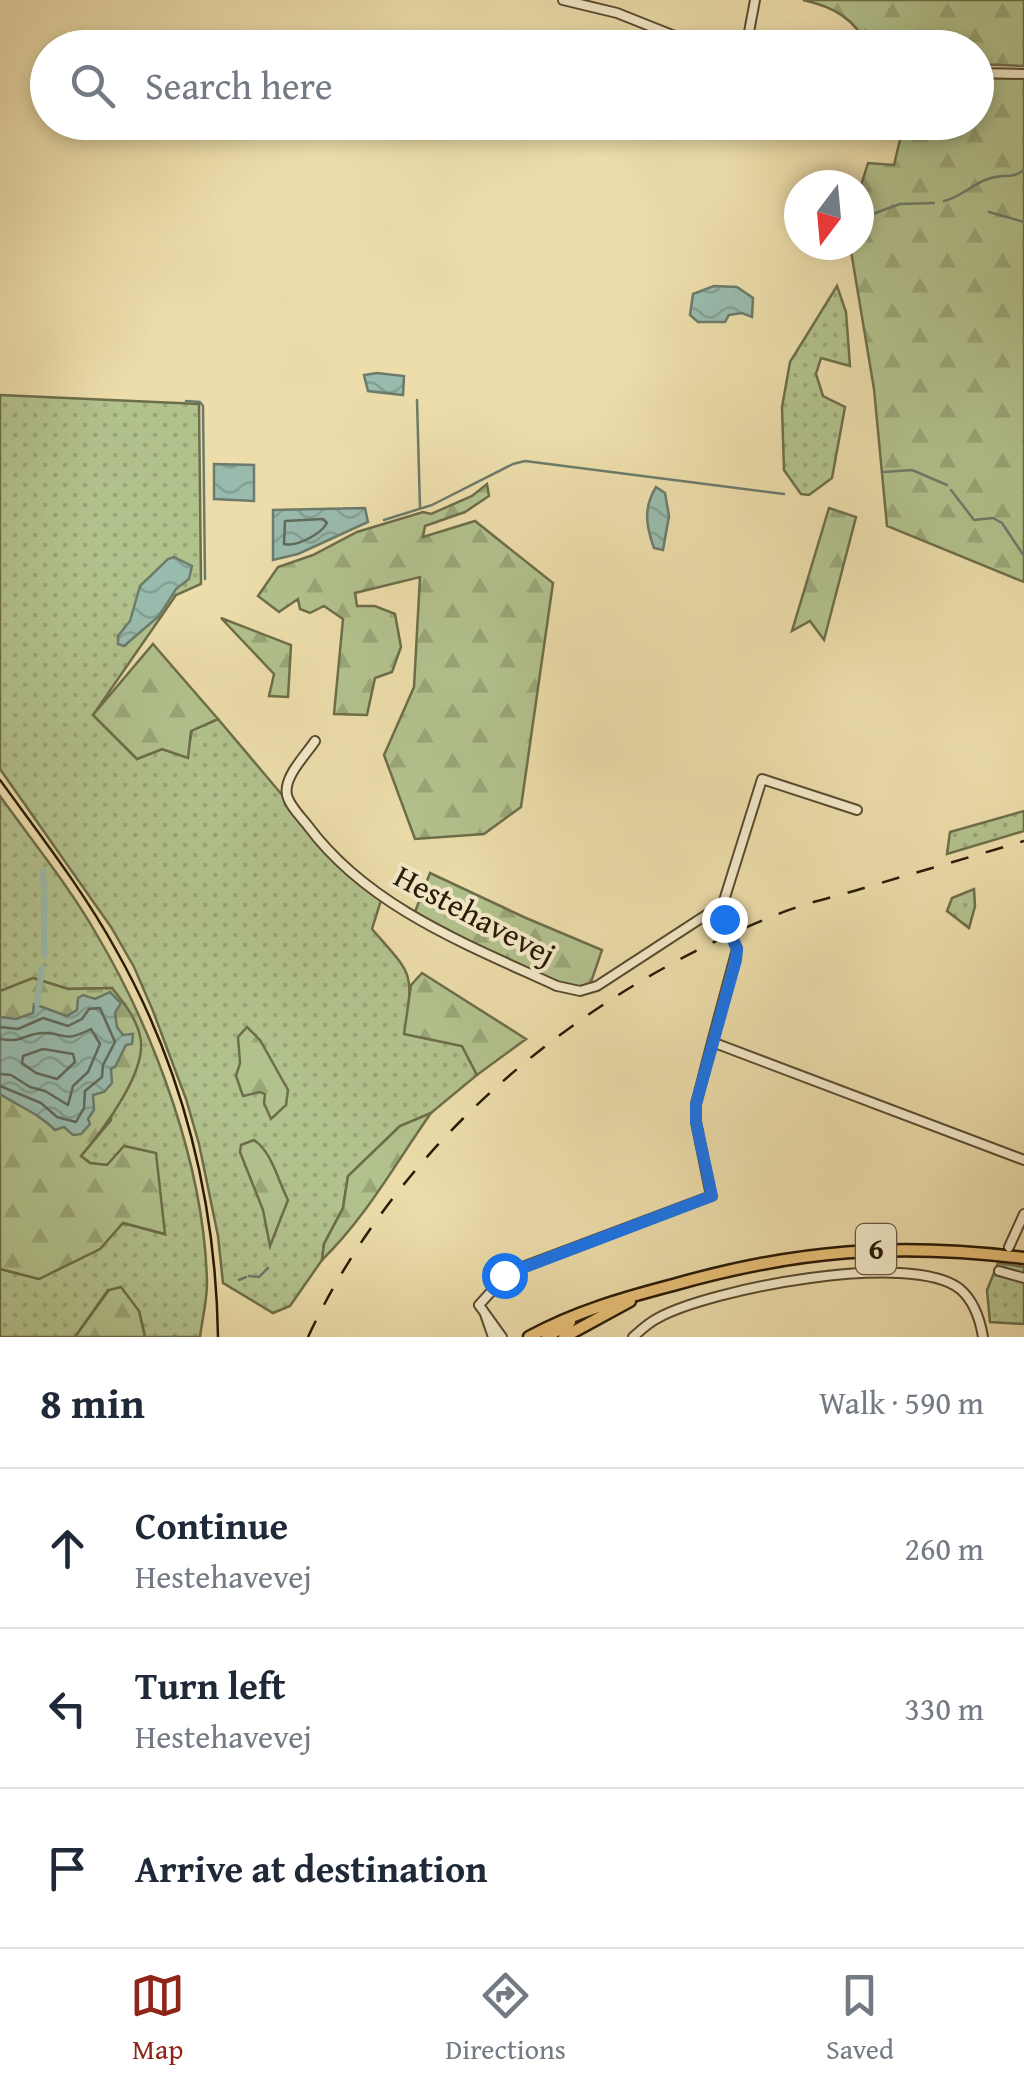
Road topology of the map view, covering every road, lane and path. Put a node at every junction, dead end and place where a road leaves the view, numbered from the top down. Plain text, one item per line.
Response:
1 (563, 0) edge
2 (755, 0) edge
3 (660, 30) edge
4 (749, 30) edge
5 (994, 74) edge
6 (1024, 74) edge
7 (315, 742) dead end
8 (856, 810) dead end
9 (723, 914) junction
10 (712, 1042) junction
11 (1024, 1160) edge
12 (1024, 1214) edge
13 (1010, 1247) dead end
14 (1024, 1258) edge
15 (999, 1271) dead end
16 (1024, 1278) edge
17 (668, 1286) junction
18 (482, 1310) junction
19 (582, 1312) junction
20 (493, 1337) edge
21 (502, 1337) edge
22 (528, 1337) edge
23 (546, 1337) edge
24 (564, 1337) edge
25 (633, 1337) edge
26 (983, 1337) edge

1 - 3 street
2 - 4 street
5 - 6 street
7 - 9 street, Hestehavevej
8 - 9 street
9 - 10 street, bridge
10 - 11 street
10 - 18 street
12 - 13 street
14 - 17 main road, 6
15 - 16 street
17 - 19 main road, 6
17 - 24 main road
18 - 20 street
18 - 21 street
19 - 22 main road, 6
19 - 23 main road
25 - 26 street

